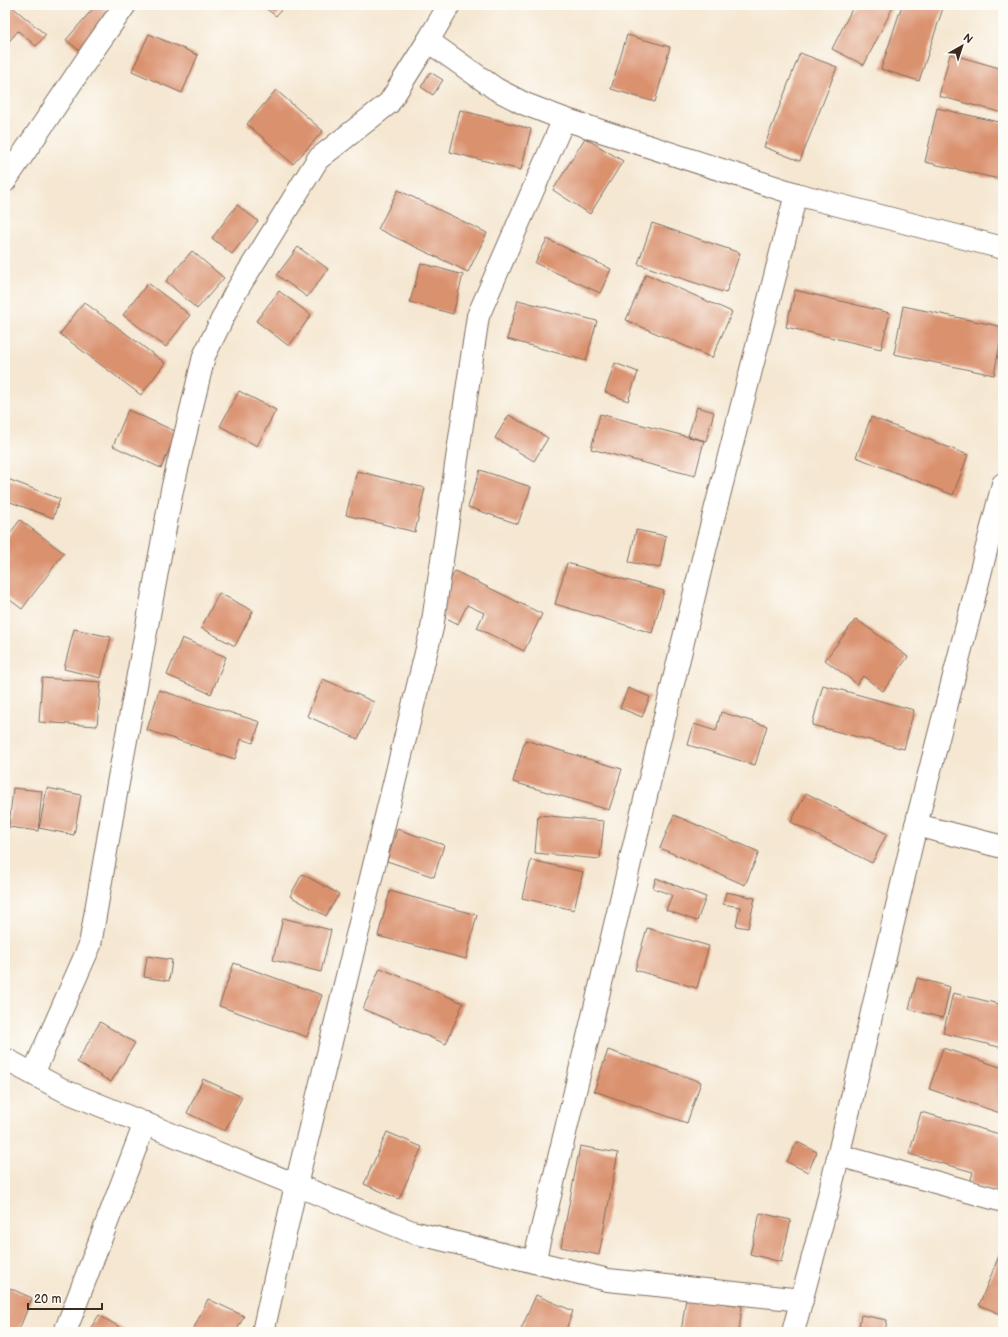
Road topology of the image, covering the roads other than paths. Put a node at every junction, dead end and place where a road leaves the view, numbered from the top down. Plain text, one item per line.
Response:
1 (125, 5) edge
2 (449, 5) edge
3 (428, 41) junction
4 (564, 119) junction
5 (5, 181) edge
6 (796, 194) junction
7 (1003, 248) edge
8 (1003, 484) edge
9 (916, 825) junction
10 (1003, 847) edge
11 (5, 1059) edge
12 (33, 1074) junction
13 (145, 1124) junction
14 (838, 1155) junction
15 (296, 1185) junction
16 (1003, 1201) edge
17 (534, 1262) junction
18 (802, 1300) junction
19 (65, 1332) edge
20 (263, 1332) edge
21 (793, 1332) edge

1 - 5 street
2 - 3 street
3 - 4 street
3 - 12 street
4 - 6 street
4 - 15 street
6 - 7 street
6 - 17 street
8 - 9 street
9 - 10 street
9 - 14 street
11 - 12 street
12 - 13 street
13 - 15 street
13 - 19 street
14 - 16 street
14 - 18 street
15 - 17 street
15 - 20 street
17 - 18 street
18 - 21 street

